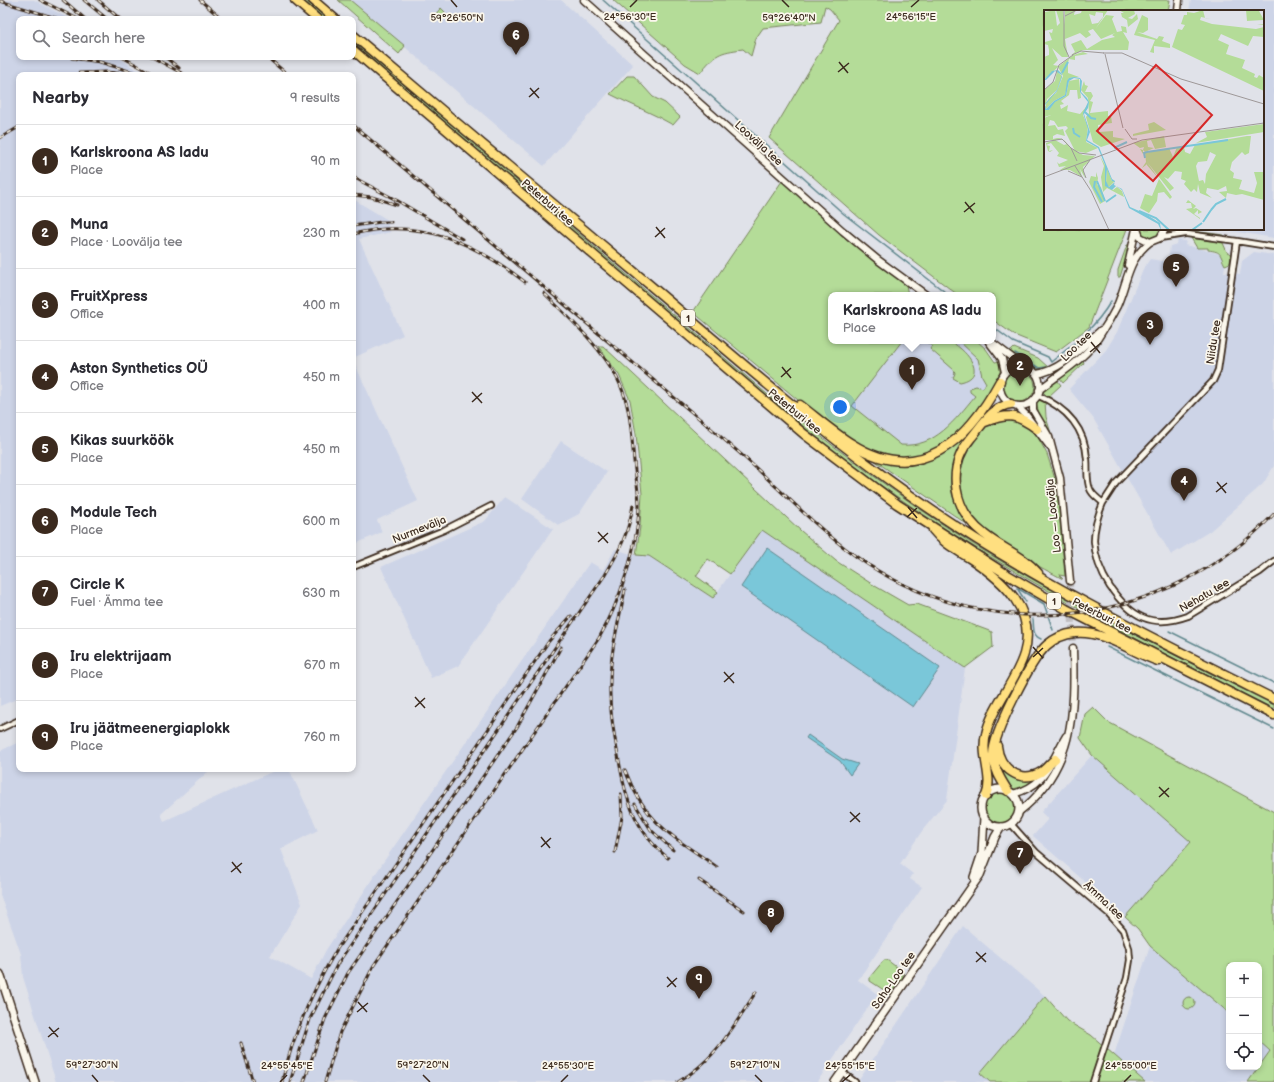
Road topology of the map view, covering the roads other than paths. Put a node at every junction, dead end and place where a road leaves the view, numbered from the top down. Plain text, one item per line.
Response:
1 (295, 0) edge
2 (313, 0) edge
3 (584, 0) edge
4 (1179, 0) edge
5 (1178, 10) edge
6 (314, 16) edge
7 (332, 16) edge
8 (356, 38) edge
9 (356, 53) edge
10 (1136, 230) edge
11 (1136, 230) edge
12 (1164, 230) edge
13 (1173, 230) edge
14 (1187, 234) junction
15 (1160, 238) junction
16 (1237, 241) junction
17 (1150, 242) junction
18 (1274, 247) edge
19 (1126, 277) junction
20 (922, 292) edge
21 (1105, 328) junction
22 (991, 344) edge
23 (993, 344) edge
24 (1023, 366) junction
25 (1006, 372) junction
26 (1036, 374) junction
27 (1000, 381) junction
28 (774, 391) junction
29 (1036, 395) junction
30 (1014, 405) junction
31 (985, 422) junction
32 (1037, 429) junction
33 (1052, 450) junction
34 (1103, 503) junction
35 (491, 506) dead end
36 (931, 526) junction
37 (1274, 561) edge
38 (356, 565) edge
39 (1040, 577) junction
40 (1070, 581) tunnel mouth
41 (1073, 648) tunnel mouth
42 (1182, 668) junction
43 (1274, 699) edge
44 (1274, 715) edge
45 (16, 721) edge
46 (0, 729) edge
47 (1068, 733) junction
48 (997, 735) junction
49 (1055, 759) junction
50 (1011, 793) junction
51 (986, 796) junction
52 (1019, 812) junction
53 (984, 817) junction
54 (1011, 824) junction
55 (1001, 827) junction
56 (968, 890) junction
57 (0, 974) edge
58 (1, 980) edge
59 (842, 1072) junction
60 (35, 1082) edge
61 (835, 1082) edge
62 (855, 1082) edge
63 (1093, 1082) edge

1 - 6 highway
2 - 7 highway
3 - 20 street, Loovälja tee
4 - 5 street
8 - 28 highway, Peterburi tee / 1
9 - 36 highway, Peterburi tee / 1
10 - 17 street, Loo tee
11 - 19 street, Loo tee
12 - 15 street
13 - 14 street
14 - 15 street
14 - 16 street
15 - 17 street, Loo tee
16 - 18 street
16 - 34 street, Niidu tee
17 - 19 street, Loo tee
19 - 21 street, Loo tee
21 - 26 street, Loo tee
21 - 29 street, Loo tee
22 - 25 street
23 - 24 street
24 - 25 street
24 - 26 street
25 - 27 street
26 - 29 street
27 - 28 highway
27 - 30 street
28 - 39 highway, Peterburi tee / 1
29 - 30 street
29 - 33 street, Loo — Loovälja
29 - 34 street
30 - 31 highway
30 - 32 street, Loo — Loovälja
31 - 32 highway
31 - 39 highway
32 - 33 street, Loo — Loovälja
33 - 40 street, Loo — Loovälja
34 - 37 street, Nehatu tee
35 - 38 street, Nurmevälja
36 - 42 highway, Peterburi tee / 1
36 - 51 highway
39 - 43 highway, Peterburi tee / 1
41 - 47 street
42 - 44 highway, Peterburi tee / 1
42 - 48 highway
45 - 46 street
47 - 49 street
47 - 52 street
48 - 49 highway
48 - 50 highway
49 - 50 street
50 - 51 main road
50 - 52 main road
51 - 53 main road
52 - 54 main road
53 - 55 main road
53 - 56 main road, Saha-Loo tee
54 - 55 main road
54 - 63 street, Ämma tee
55 - 56 main road, Saha-Loo tee
56 - 59 main road, Saha-Loo tee
57 - 58 main road
58 - 60 main road
59 - 61 main road, Saha-Loo tee
59 - 62 street

